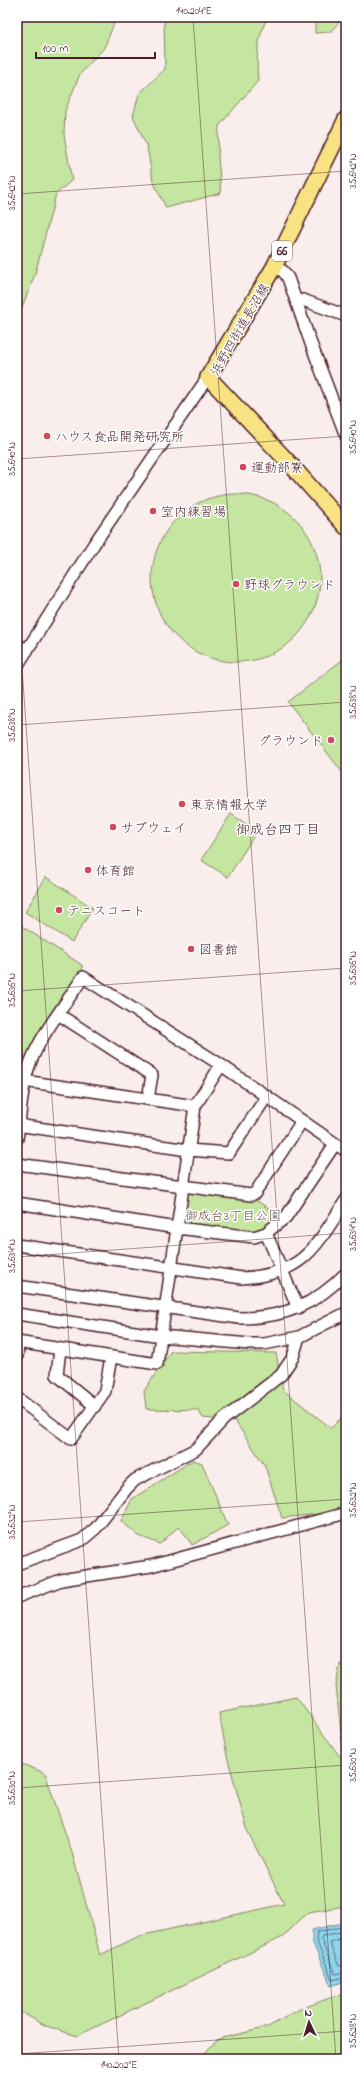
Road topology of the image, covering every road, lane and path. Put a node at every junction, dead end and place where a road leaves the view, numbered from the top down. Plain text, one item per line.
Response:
1 (346, 120) edge
2 (274, 267) junction
3 (297, 303) junction
4 (346, 316) edge
5 (208, 378) junction
6 (346, 436) edge
7 (346, 527) edge
8 (17, 644) edge
9 (27, 650) junction
10 (17, 666) edge
11 (58, 1014) junction
12 (221, 1065) junction
13 (21, 1081) edge
14 (267, 1096) junction
15 (148, 1099) junction
16 (195, 1106) junction
17 (302, 1121) junction
18 (18, 1125) edge
19 (17, 1139) edge
20 (335, 1144) junction
21 (188, 1150) junction
22 (346, 1151) edge
23 (17, 1164) edge
24 (183, 1186) junction
25 (346, 1200) edge
26 (17, 1203) edge
27 (177, 1228) junction
28 (266, 1233) junction
29 (17, 1245) edge
30 (171, 1268) junction
31 (281, 1271) junction
32 (346, 1273) edge
33 (17, 1286) edge
34 (166, 1308) junction
35 (298, 1308) junction
36 (346, 1313) edge
37 (17, 1314) edge
38 (161, 1336) junction
39 (299, 1337) junction
40 (18, 1342) edge
41 (60, 1349) junction
42 (17, 1357) edge
43 (111, 1357) junction
44 (17, 1398) edge
45 (95, 1406) junction
46 (346, 1513) edge
47 (17, 1564) edge
48 (17, 1597) edge

1 - 2 main road, 浜野四街道長沼線 / 66
2 - 3 street
2 - 5 main road, 浜野四街道長沼線 / 66
3 - 4 street
3 - 6 street
5 - 7 main road, 浜野四街道長沼線
5 - 9 street
8 - 9 street
9 - 10 street
11 - 12 street
11 - 13 street
11 - 15 street
12 - 14 street
12 - 16 street
13 - 15 street
13 - 18 street
14 - 17 street
14 - 21 street
15 - 16 street
16 - 21 street
17 - 20 street
17 - 24 street
18 - 19 street
18 - 21 street
20 - 22 street
20 - 28 street
21 - 24 street
23 - 24 street
24 - 27 street
25 - 31 street
26 - 27 street
27 - 28 street
27 - 30 street
28 - 31 street
29 - 30 street
30 - 31 street
30 - 34 street
31 - 35 street
32 - 35 street
33 - 34 street
34 - 35 street
34 - 38 street
36 - 39 street
37 - 38 street
38 - 39 street
38 - 43 street
39 - 47 street
40 - 41 street
40 - 42 street
41 - 43 street
41 - 45 street
43 - 45 street
44 - 45 street
46 - 48 street

